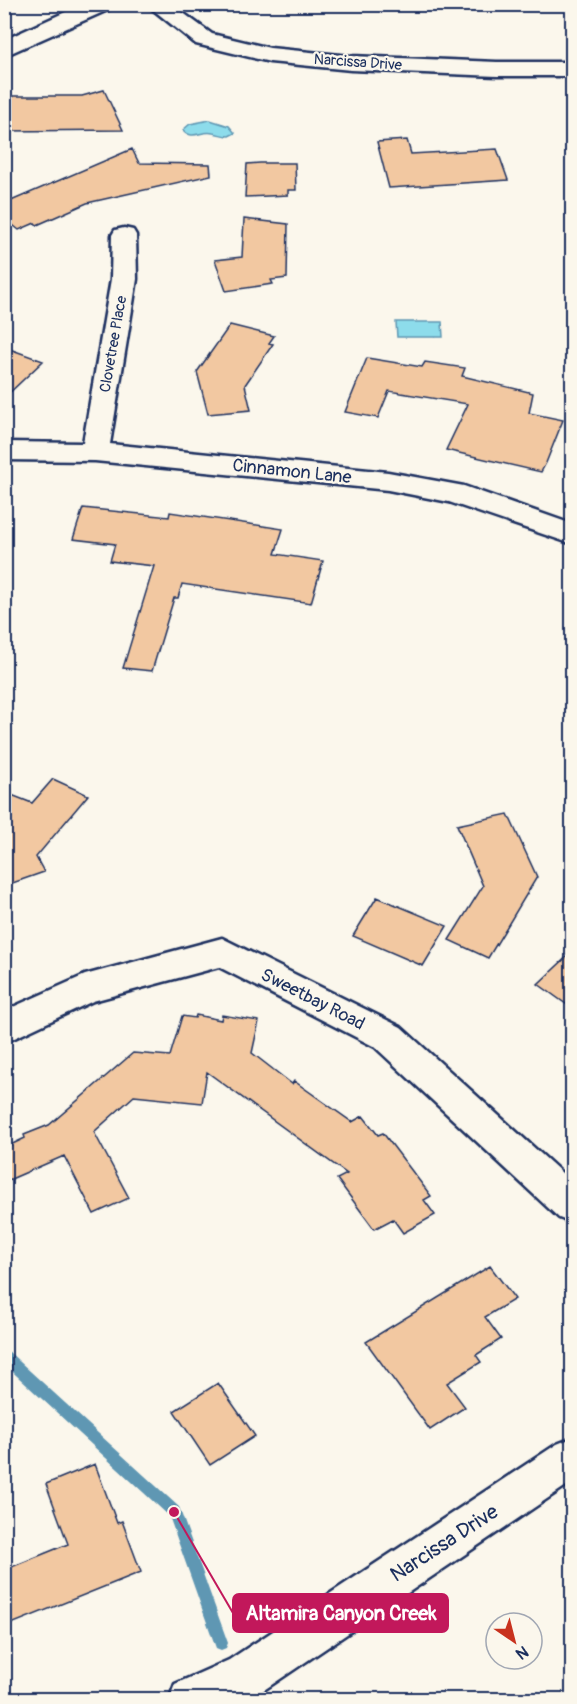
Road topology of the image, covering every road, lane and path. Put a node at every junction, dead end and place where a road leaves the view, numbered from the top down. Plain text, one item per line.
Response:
1 (102, 4) edge
2 (156, 4) edge
3 (4, 49) edge
4 (573, 69) edge
5 (124, 235) dead end
6 (4, 451) edge
7 (95, 452) junction
8 (573, 534) edge
9 (4, 1028) edge
10 (573, 1206) edge
11 (573, 1458) edge
12 (191, 1700) edge

1 - 3 street
2 - 4 street, Narcissa Drive
5 - 7 street, Clovetree Place
6 - 7 street, Cinnamon Lane
7 - 8 street, Cinnamon Lane
9 - 10 street, Sweetbay Road
11 - 12 street, Narcissa Drive

